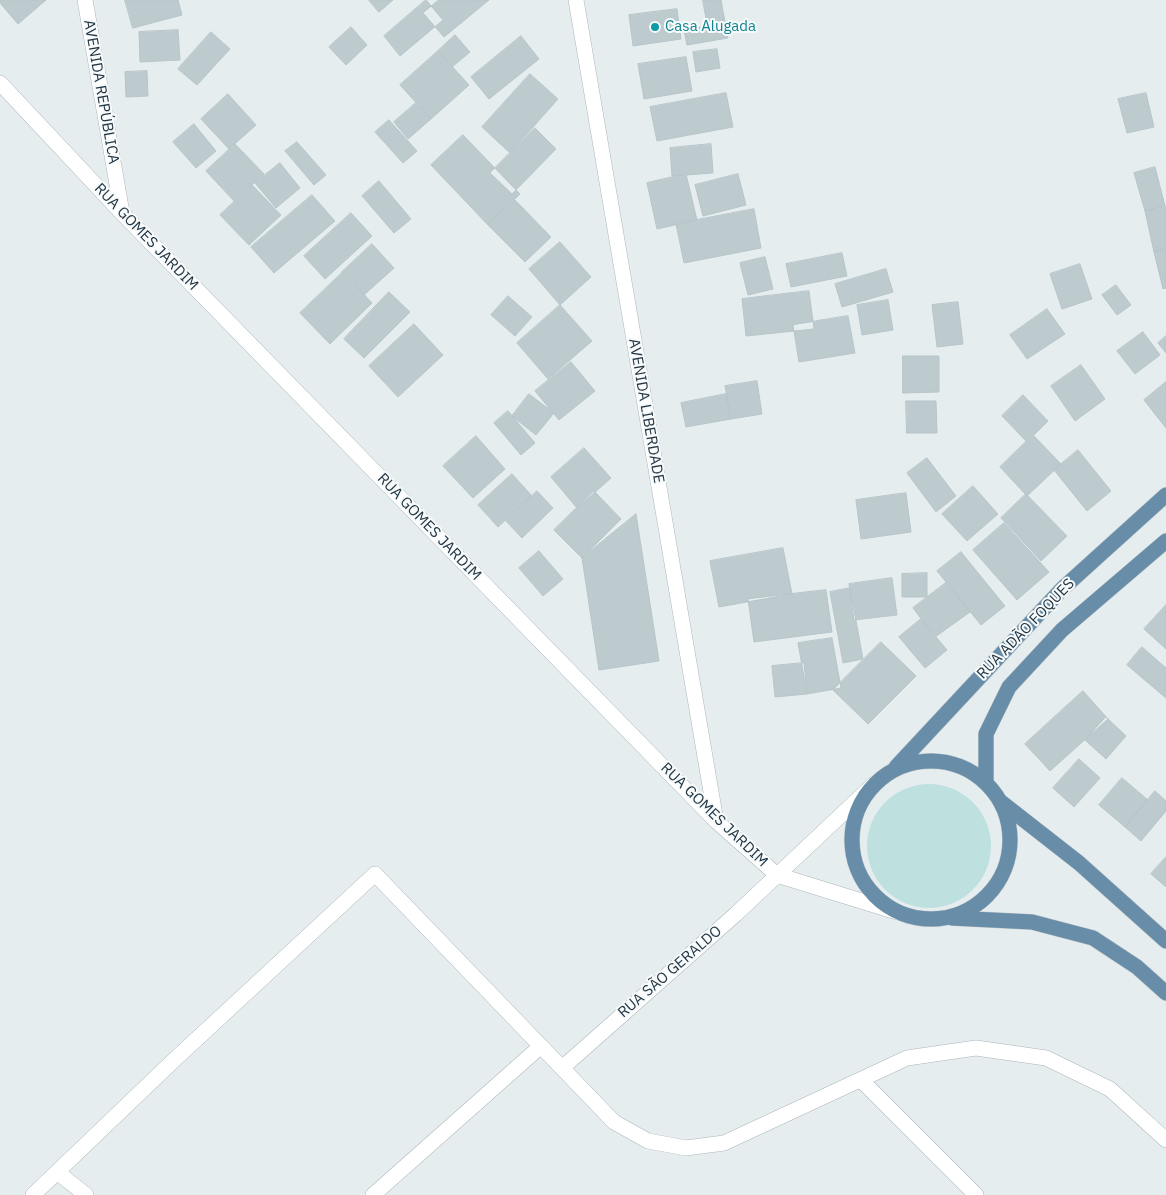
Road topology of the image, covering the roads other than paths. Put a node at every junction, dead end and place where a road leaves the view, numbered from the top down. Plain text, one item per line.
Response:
1 (85, 0) edge
2 (576, 0) edge
3 (0, 83) edge
4 (122, 213) junction
5 (1166, 496) edge
6 (1166, 541) edge
7 (893, 770) junction
8 (986, 782) junction
9 (873, 785) junction
10 (1001, 802) junction
11 (716, 821) junction
12 (777, 876) junction
13 (897, 912) junction
14 (946, 918) junction
15 (1166, 941) edge
16 (1166, 993) edge
17 (541, 1046) junction
18 (562, 1068) junction
19 (861, 1080) junction
20 (1166, 1140) edge
21 (57, 1172) junction
22 (33, 1195) edge
23 (86, 1195) edge
24 (373, 1195) edge
25 (976, 1195) edge

1 - 4 street, AVENIDA REPÚBLICA
2 - 11 street, AVENIDA LIBERDADE
3 - 4 street, RUA GOMES JARDIM
4 - 11 street, RUA GOMES JARDIM
5 - 7 main road, RUA ADÃO FOQUES
6 - 8 main road, RUA ADÃO FOQUES
7 - 8 main road
7 - 9 main road
8 - 10 main road
9 - 12 street
9 - 13 main road
10 - 14 main road
10 - 15 main road
11 - 12 street, RUA GOMES JARDIM
12 - 13 street, RUA GOMES JARDIM
12 - 18 street, RUA SÃO GERALDO
13 - 14 main road
14 - 16 main road
17 - 18 street
17 - 21 street
17 - 24 street
18 - 19 street
19 - 20 street
19 - 25 street
21 - 22 street
21 - 23 street

